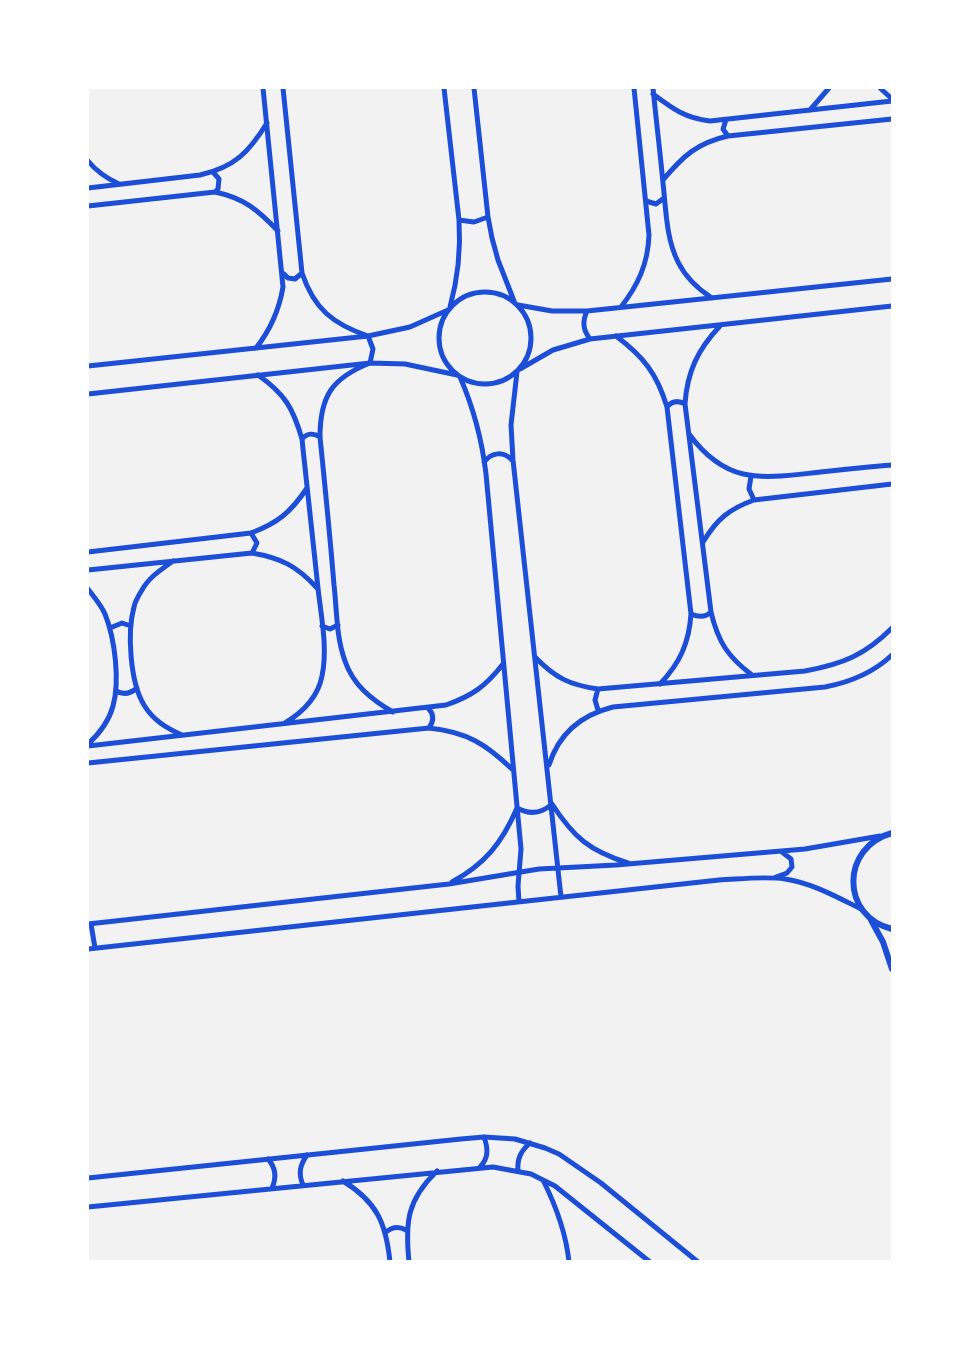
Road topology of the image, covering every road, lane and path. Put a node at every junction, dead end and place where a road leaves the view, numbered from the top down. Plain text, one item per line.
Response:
1 (264, 88) edge
2 (283, 88) edge
3 (444, 88) edge
4 (474, 88) edge
5 (634, 88) edge
6 (653, 88) edge
7 (829, 88) edge
8 (880, 88) edge
9 (653, 94) junction
10 (892, 100) edge
11 (810, 110) junction
12 (892, 119) edge
13 (726, 120) junction
14 (267, 123) junction
15 (728, 136) junction
16 (88, 161) edge
17 (213, 172) junction
18 (663, 180) junction
19 (122, 185) junction
20 (88, 188) edge
21 (215, 192) junction
22 (664, 198) junction
23 (646, 201) junction
24 (88, 206) edge
25 (488, 217) junction
26 (460, 220) junction
27 (279, 232) junction
28 (302, 273) junction
29 (283, 274) junction
30 (892, 279) edge
31 (712, 299) junction
32 (516, 303) junction
33 (892, 306) edge
34 (620, 307) junction
35 (449, 309) junction
36 (587, 311) junction
37 (720, 326) junction
38 (368, 336) junction
39 (616, 336) junction
40 (590, 339) junction
41 (256, 348) junction
42 (370, 363) junction
43 (88, 366) edge
44 (519, 370) junction
45 (258, 375) junction
46 (459, 376) junction
47 (88, 394) edge
48 (685, 404) junction
49 (667, 407) junction
50 (688, 433) junction
51 (320, 437) junction
52 (302, 439) junction
53 (513, 460) junction
54 (484, 462) junction
55 (892, 464) edge
56 (750, 476) junction
57 (892, 484) edge
58 (307, 487) junction
59 (754, 500) junction
60 (251, 533) junction
61 (703, 542) junction
62 (88, 552) edge
63 (252, 553) junction
64 (174, 561) junction
65 (88, 570) edge
66 (88, 589) edge
67 (318, 589) junction
68 (711, 612) junction
69 (691, 614) junction
70 (338, 625) junction
71 (131, 626) junction
72 (322, 626) junction
73 (110, 628) junction
74 (892, 628) edge
75 (892, 655) edge
76 (535, 657) junction
77 (503, 664) junction
78 (753, 675) junction
79 (660, 684) junction
80 (137, 688) junction
81 (598, 689) junction
82 (116, 691) junction
83 (428, 708) junction
84 (598, 710) junction
85 (393, 712) junction
86 (283, 724) junction
87 (429, 728) junction
88 (182, 735) junction
89 (88, 745) edge
90 (88, 764) edge
91 (548, 768) junction
92 (513, 770) junction
93 (552, 804) junction
94 (517, 808) junction
95 (892, 833) edge
96 (884, 836) junction
97 (780, 852) junction
98 (631, 864) junction
99 (558, 867) junction
100 (520, 872) junction
101 (773, 878) junction
102 (449, 884) junction
103 (561, 897) junction
104 (519, 902) junction
105 (861, 909) junction
106 (871, 919) junction
107 (89, 924) edge
108 (892, 929) edge
109 (95, 948) junction
110 (88, 949) edge
111 (892, 969) edge
112 (484, 1137) junction
113 (530, 1142) junction
114 (308, 1155) junction
115 (268, 1159) junction
116 (480, 1167) junction
117 (518, 1170) junction
118 (437, 1171) junction
119 (88, 1178) edge
120 (542, 1179) junction
121 (342, 1181) junction
122 (303, 1185) junction
123 (272, 1188) junction
124 (88, 1206) edge
125 (406, 1230) junction
126 (386, 1232) junction
127 (697, 1261) edge
128 (390, 1262) edge
129 (409, 1262) edge
130 (570, 1262) edge
131 (650, 1262) edge

1 - 14 street
2 - 28 street
3 - 26 street
4 - 25 street
5 - 23 street
6 - 9 street
7 - 11 street
8 - 10 street
9 - 13 street
9 - 18 street
10 - 11 street
11 - 13 street
12 - 15 street
13 - 15 street
14 - 17 street
14 - 27 street
15 - 18 street
16 - 19 street
17 - 19 street
17 - 21 street
18 - 22 street
19 - 20 street
21 - 24 street
21 - 27 street
22 - 23 street
22 - 31 street
23 - 34 street
25 - 26 street
25 - 32 street
26 - 35 street
27 - 29 street
28 - 29 street
28 - 38 street
29 - 41 street
30 - 31 street
31 - 34 street
32 - 35 street
32 - 36 street
32 - 44 street
33 - 37 street
34 - 36 street
35 - 38 street
35 - 46 street
36 - 40 street
37 - 39 street
37 - 48 street
38 - 41 street
38 - 42 street
39 - 40 street
39 - 49 street
40 - 44 street
41 - 43 street
42 - 45 street
42 - 46 street
42 - 51 street
44 - 46 street
44 - 53 street
45 - 47 street
45 - 52 street
46 - 54 street
48 - 49 street
48 - 50 street
49 - 69 street
50 - 56 street
50 - 61 street
51 - 52 street
51 - 70 street
52 - 58 street
53 - 54 street
53 - 76 street
54 - 77 street
55 - 56 street
56 - 59 street
57 - 59 street
58 - 60 street
58 - 67 street
59 - 61 street
60 - 62 street
60 - 63 street
61 - 68 street
63 - 64 street
63 - 67 street
64 - 65 street
64 - 71 street
66 - 73 street
67 - 72 street
68 - 69 street
68 - 78 street
69 - 79 street
70 - 72 street
70 - 85 street
71 - 73 street
71 - 80 street
72 - 86 street
73 - 82 street
74 - 78 street
75 - 84 street
76 - 81 street
76 - 91 street
77 - 83 street
77 - 92 street
78 - 79 street
79 - 81 street
80 - 82 street
80 - 88 street
81 - 84 street
82 - 89 street
83 - 85 street
83 - 87 street
84 - 91 street
85 - 86 street
86 - 88 street
87 - 90 street
87 - 92 street
88 - 89 street
91 - 93 street
92 - 94 street
93 - 94 street
93 - 98 street
93 - 99 street
94 - 100 street
94 - 102 street
95 - 96 street
96 - 97 street
96 - 105 street
97 - 98 street
97 - 101 street
98 - 99 street
99 - 100 street
99 - 103 street
100 - 102 street
100 - 104 street
101 - 103 street
101 - 105 street
102 - 107 street
103 - 104 street
104 - 109 street
105 - 106 street
106 - 108 street
106 - 111 street
107 - 109 street
109 - 110 street
112 - 113 street
112 - 114 street
112 - 116 street
113 - 117 street
113 - 127 street
114 - 115 street
114 - 122 street
115 - 119 street
115 - 123 street
116 - 117 street
116 - 118 street
117 - 120 street
118 - 121 street
118 - 125 street
120 - 130 street
120 - 131 street
121 - 122 street
121 - 126 street
122 - 123 street
123 - 124 street
125 - 126 street
125 - 129 street
126 - 128 street

